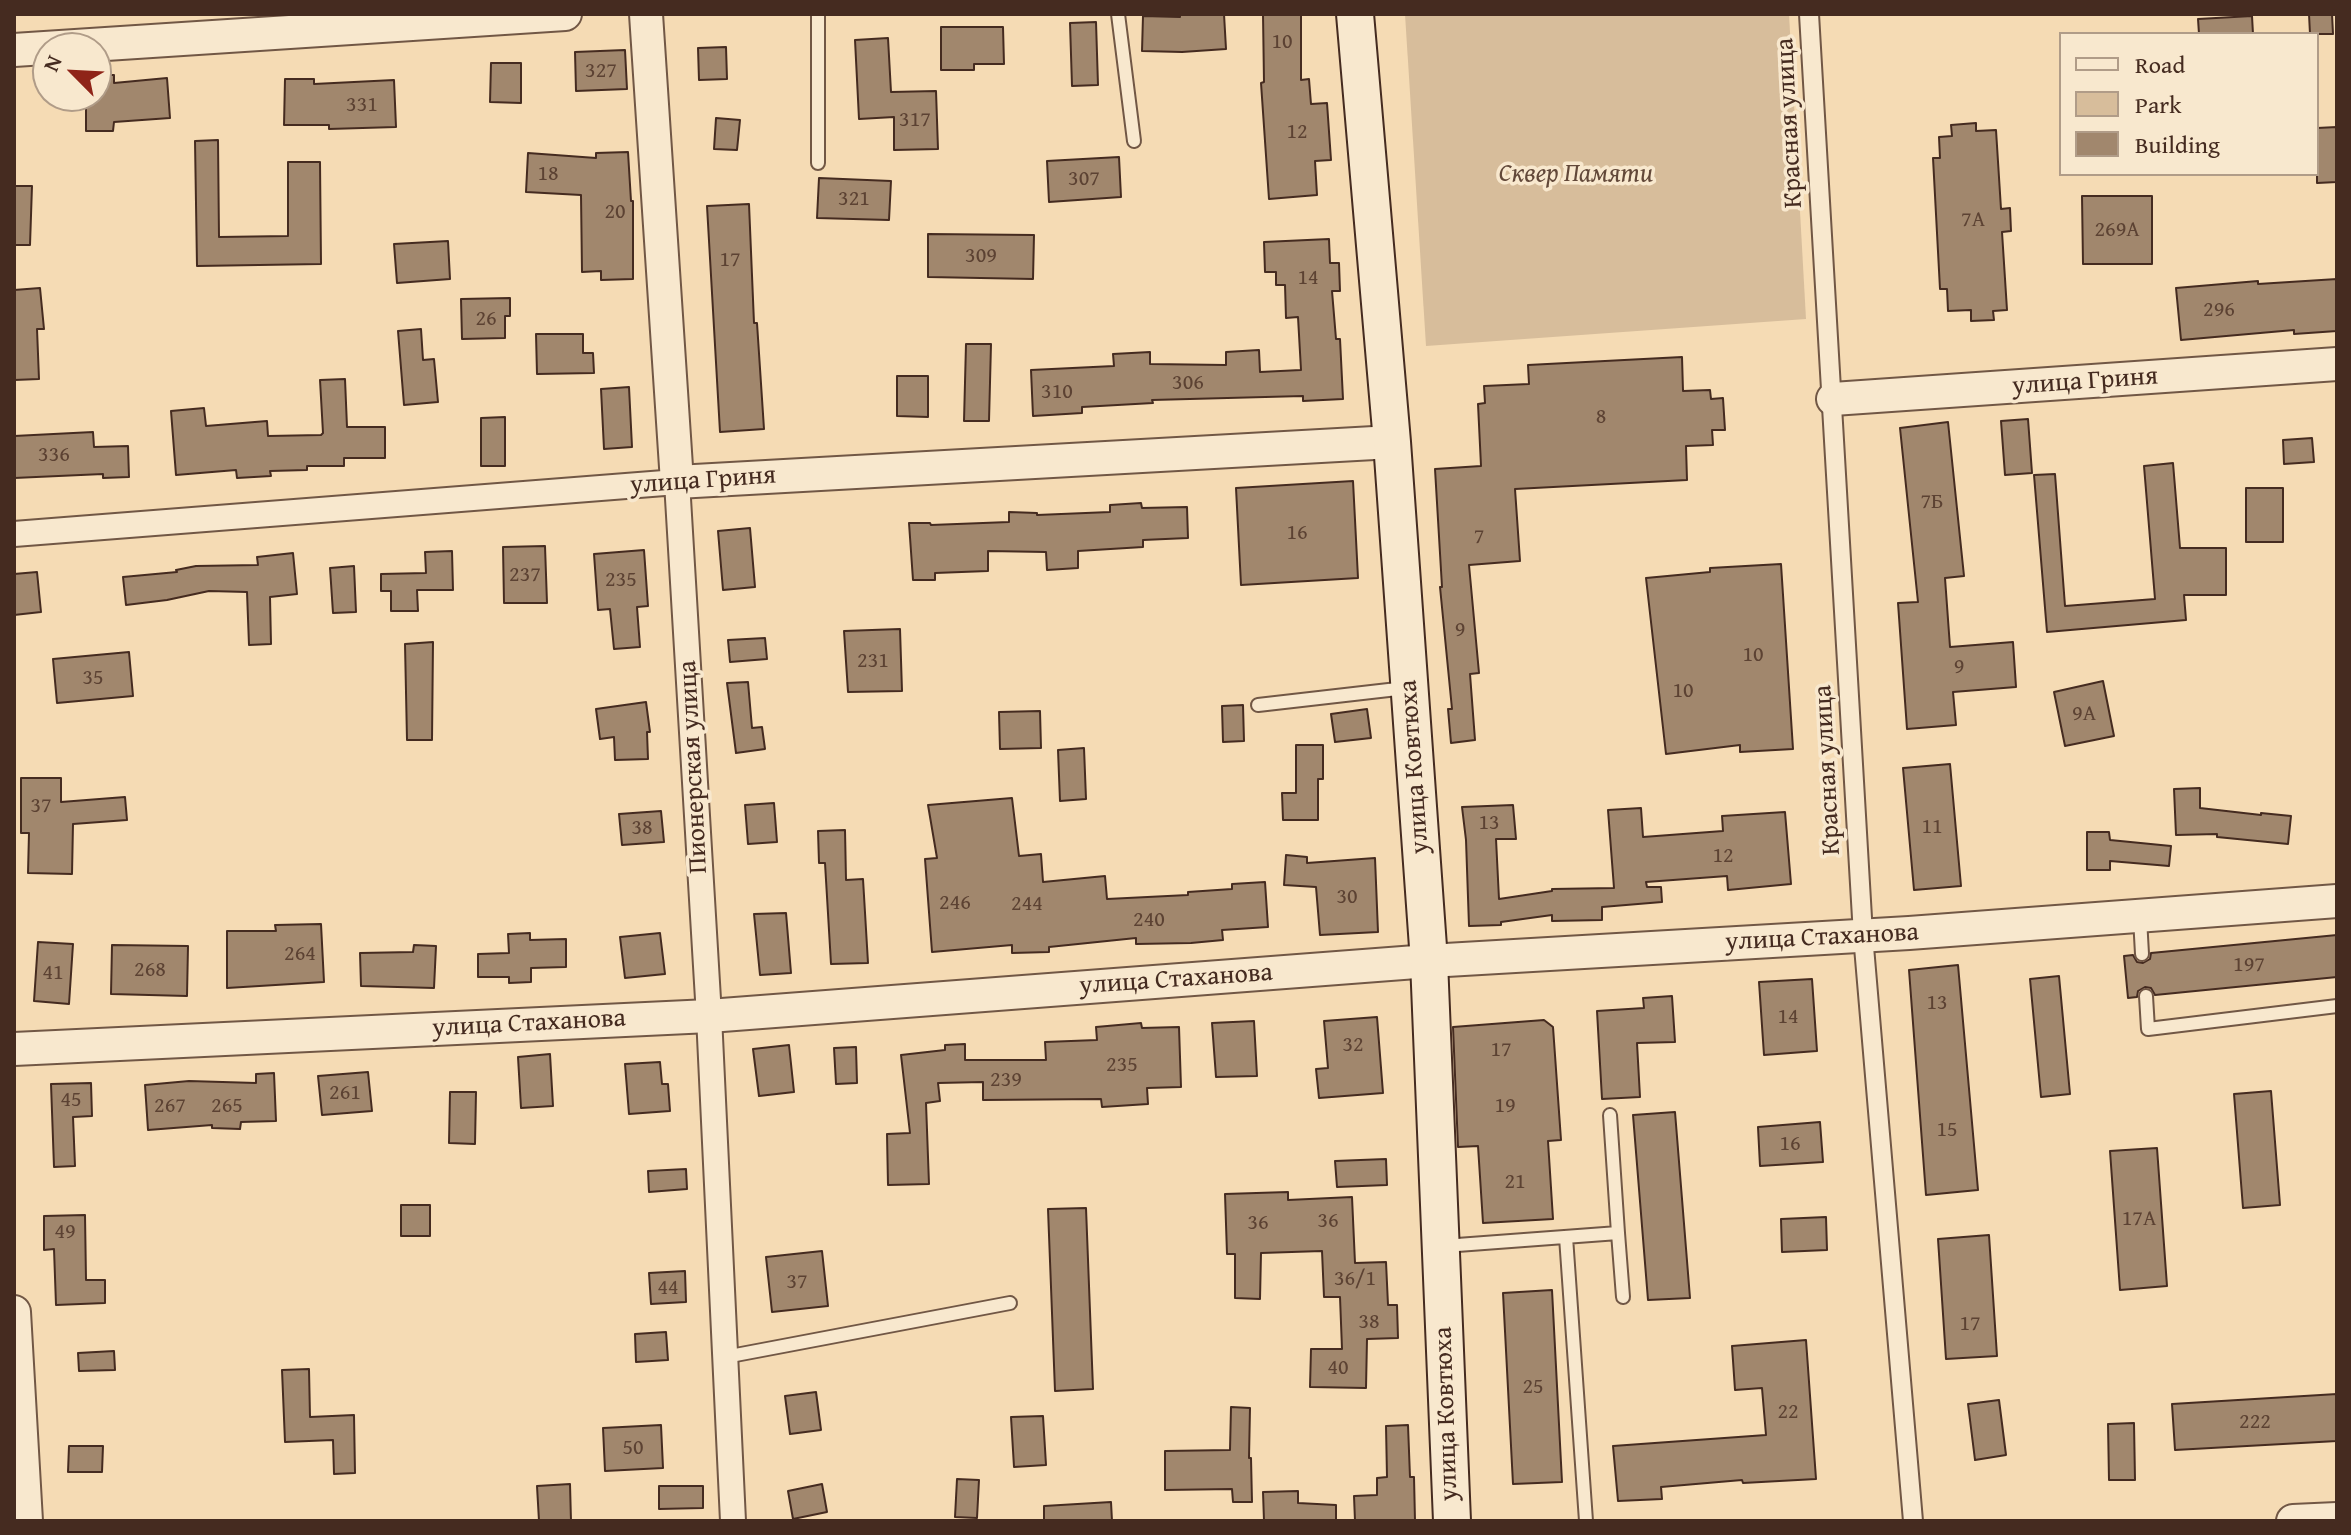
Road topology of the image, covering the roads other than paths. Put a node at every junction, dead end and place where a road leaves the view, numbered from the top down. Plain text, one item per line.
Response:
1 (565, 14) edge
2 (646, 14) edge
3 (818, 14) edge
4 (1118, 14) edge
5 (1355, 14) edge
6 (1809, 14) edge
7 (14, 50) edge
8 (1134, 141) dead end
9 (818, 163) dead end
10 (2337, 364) edge
11 (1833, 399) junction
12 (1392, 442) junction
13 (677, 482) junction
14 (14, 534) edge
15 (1409, 687) junction
16 (1258, 705) dead end
17 (2337, 901) edge
18 (2140, 916) junction
19 (1863, 935) junction
20 (2142, 954) dead end
21 (1429, 961) junction
22 (2146, 996) dead end
23 (2337, 1006) edge
24 (709, 1016) junction
25 (14, 1049) edge
26 (1610, 1115) dead end
27 (1618, 1233) junction
28 (1566, 1237) junction
29 (1440, 1246) junction
30 (1623, 1297) dead end
31 (1010, 1303) dead end
32 (14, 1312) edge
33 (725, 1357) junction
34 (2337, 1519) edge
35 (26, 1521) edge
36 (733, 1521) edge
37 (1452, 1521) edge
38 (1586, 1521) edge
39 (1913, 1521) edge
40 (2293, 1521) edge

1 - 7 street
2 - 13 street, Пионерская улица
3 - 9 lane
4 - 8 lane
5 - 12 main road, улица Ковтюха
6 - 11 street, Красная улица
10 - 11 street, улица Гриня
11 - 19 street, Красная улица
12 - 13 street, улица Гриня
12 - 15 main road, улица Ковтюха
13 - 14 street, улица Гриня
13 - 24 street, Пионерская улица
15 - 16 lane
15 - 21 main road, улица Ковтюха
17 - 18 street, улица Стаханова
18 - 19 street, улица Стаханова
18 - 20 lane
19 - 21 street, улица Стаханова
19 - 39 street, Красная улица
21 - 24 street, улица Стаханова
21 - 29 main road, улица Ковтюха
22 - 23 lane
24 - 25 street, улица Стаханова
24 - 33 street, Пионерская улица
26 - 27 lane
27 - 28 lane
27 - 30 lane
28 - 29 lane
28 - 38 lane
29 - 37 main road, улица Ковтюха
31 - 33 lane
32 - 35 street
33 - 36 street, Пионерская улица
34 - 40 street

